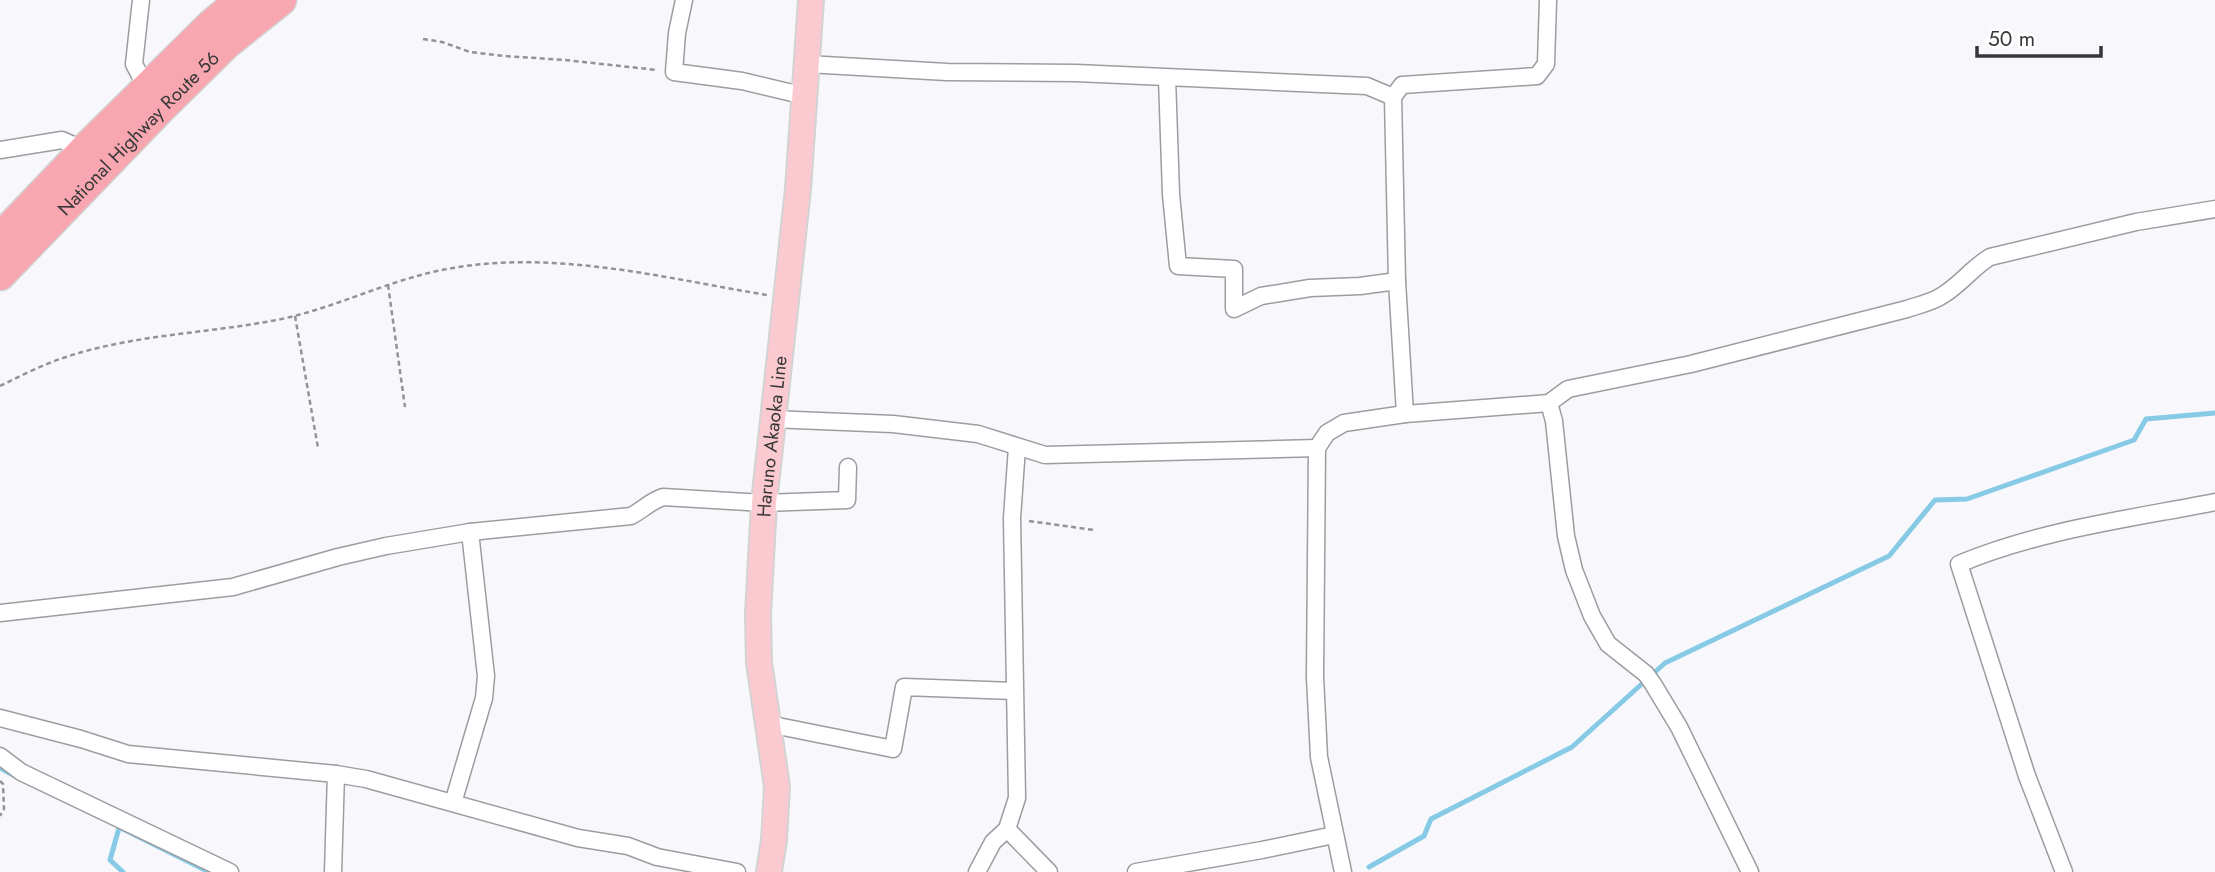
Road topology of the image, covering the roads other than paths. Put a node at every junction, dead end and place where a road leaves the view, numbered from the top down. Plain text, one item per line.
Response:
1 (141, 0) edge
2 (241, 0) edge
3 (281, 0) edge
4 (684, 0) edge
5 (811, 0) edge
6 (1548, 0) edge
7 (807, 64) junction
8 (1167, 78) junction
9 (147, 89) junction
10 (805, 96) junction
11 (1393, 97) junction
12 (0, 150) edge
13 (84, 150) junction
14 (2215, 209) edge
15 (0, 238) edge
16 (0, 275) edge
17 (1397, 281) junction
18 (1549, 402) junction
19 (1405, 414) junction
20 (771, 419) junction
21 (1017, 447) junction
22 (1317, 448) junction
23 (848, 467) dead end
24 (2215, 502) edge
25 (764, 503) junction
26 (470, 532) junction
27 (0, 614) edge
28 (1014, 691) junction
29 (0, 718) edge
30 (768, 724) junction
31 (0, 756) edge
32 (336, 774) junction
33 (453, 803) junction
34 (1007, 829) junction
35 (1334, 835) junction
36 (230, 872) edge
37 (333, 872) edge
38 (737, 872) edge
39 (769, 872) edge
40 (977, 872) edge
41 (1049, 872) edge
42 (1136, 872) edge
43 (1343, 872) edge
44 (1750, 872) edge
45 (2064, 872) edge

1 - 9 street
2 - 9 highway, National Highway Route 56
3 - 16 highway, National Highway Route 56
4 - 10 street
5 - 7 main road, Haruno Akaoka Line
6 - 11 street
7 - 8 street
7 - 10 main road, Haruno Akaoka Line
8 - 11 street
8 - 17 street
9 - 13 highway, National Highway Route 56
10 - 20 main road, Haruno Akaoka Line
11 - 17 street
12 - 13 street
13 - 15 highway, National Highway Route 56
14 - 18 street
17 - 19 street
18 - 19 street
18 - 44 street
19 - 22 street
20 - 21 street
20 - 25 main road, Haruno Akaoka Line
21 - 22 street
21 - 28 street
22 - 35 street
23 - 25 street
24 - 45 street
25 - 26 street
25 - 30 main road, Haruno Akaoka Line
26 - 27 street
26 - 33 street
28 - 30 street
28 - 34 street
29 - 32 street
30 - 39 main road, Haruno Akaoka Line
31 - 36 street
32 - 33 street
32 - 37 street
33 - 38 street
34 - 40 street
34 - 41 street
35 - 42 street
35 - 43 street

